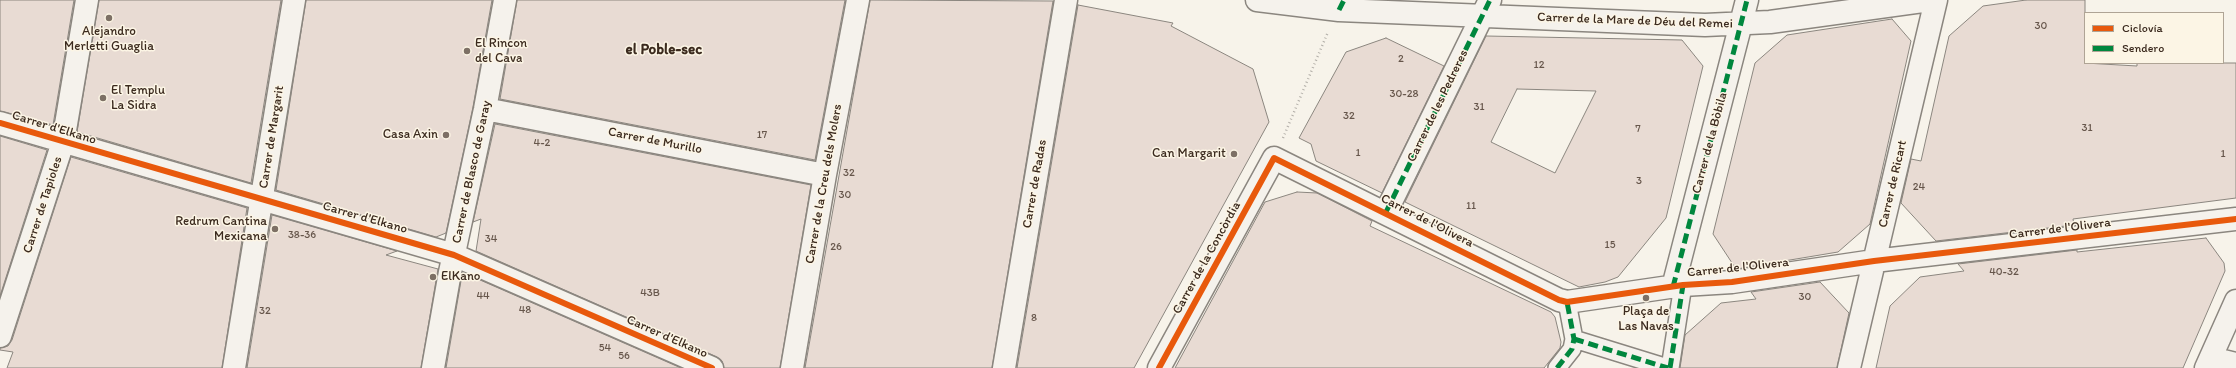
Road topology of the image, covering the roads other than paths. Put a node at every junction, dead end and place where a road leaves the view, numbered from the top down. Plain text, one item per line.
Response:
1 (87, 0) edge
2 (294, 0) edge
3 (505, 0) edge
4 (858, 0) edge
5 (1066, 0) edge
6 (1257, 0) edge
7 (1747, 0) edge
8 (1930, 0) edge
9 (1936, 0) edge
10 (1341, 5) edge
11 (1486, 8) edge
12 (1741, 25) junction
13 (485, 109) junction
14 (0, 123) edge
15 (63, 142) junction
16 (1274, 158) joint
17 (825, 175) junction
18 (262, 200) junction
19 (1386, 212) junction
20 (2236, 219) edge
21 (454, 255) junction
22 (1874, 261) junction
23 (1678, 286) junction
24 (2236, 301) edge
25 (1568, 302) junction
26 (0, 336) edge
27 (1574, 339) junction
28 (2209, 363) edge
29 (2236, 364) edge
30 (234, 368) edge
31 (433, 368) edge
32 (712, 368) edge
33 (792, 368) edge
34 (1004, 368) edge
35 (1159, 368) edge
36 (1557, 368) edge
37 (1669, 368) edge
38 (1849, 368) edge

1 - 15 street, Carrer de Tapioles
2 - 18 street, Carrer de Margarit
3 - 13 street, Carrer de Blasco de Garay
4 - 17 street, Carrer de la Creu dels Molers
5 - 34 street, Carrer de Radas
6 - 10 street, Carrer de la Mare de Déu del Remei
7 - 12 street, Carrer de la Bòbila
8 - 12 street, Carrer de la Mare de Déu del Remei
9 - 22 street, Carrer de Ricart
10 - 11 street, Carrer de la Mare de Déu del Remei
11 - 12 street, Carrer de la Mare de Déu del Remei
11 - 19 street, Carrer de les Pedreres
12 - 23 street, Carrer de la Bòbila
13 - 17 street, Carrer de Murillo
13 - 21 street, Carrer de Blasco de Garay
14 - 15 street, Carrer d'Elkano
15 - 18 street, Carrer d'Elkano
15 - 26 street, Carrer de Tapioles
16 - 19 street, Carrer de l'Olivera
16 - 35 street, Carrer de la Concòrdia
17 - 33 street, Carrer de la Creu dels Molers
18 - 21 street, Carrer d'Elkano
18 - 30 street, Carrer de Margarit
19 - 25 street, Carrer de l'Olivera
20 - 22 street, Carrer de l'Olivera
21 - 31 street, Carrer de Blasco de Garay
21 - 32 street, Carrer d'Elkano
22 - 23 street, Carrer de l'Olivera
22 - 38 street, Carrer de Ricart
23 - 25 street, Carrer de l'Olivera
23 - 37 street
24 - 28 street
25 - 27 street
27 - 36 street
27 - 37 street
28 - 29 street

